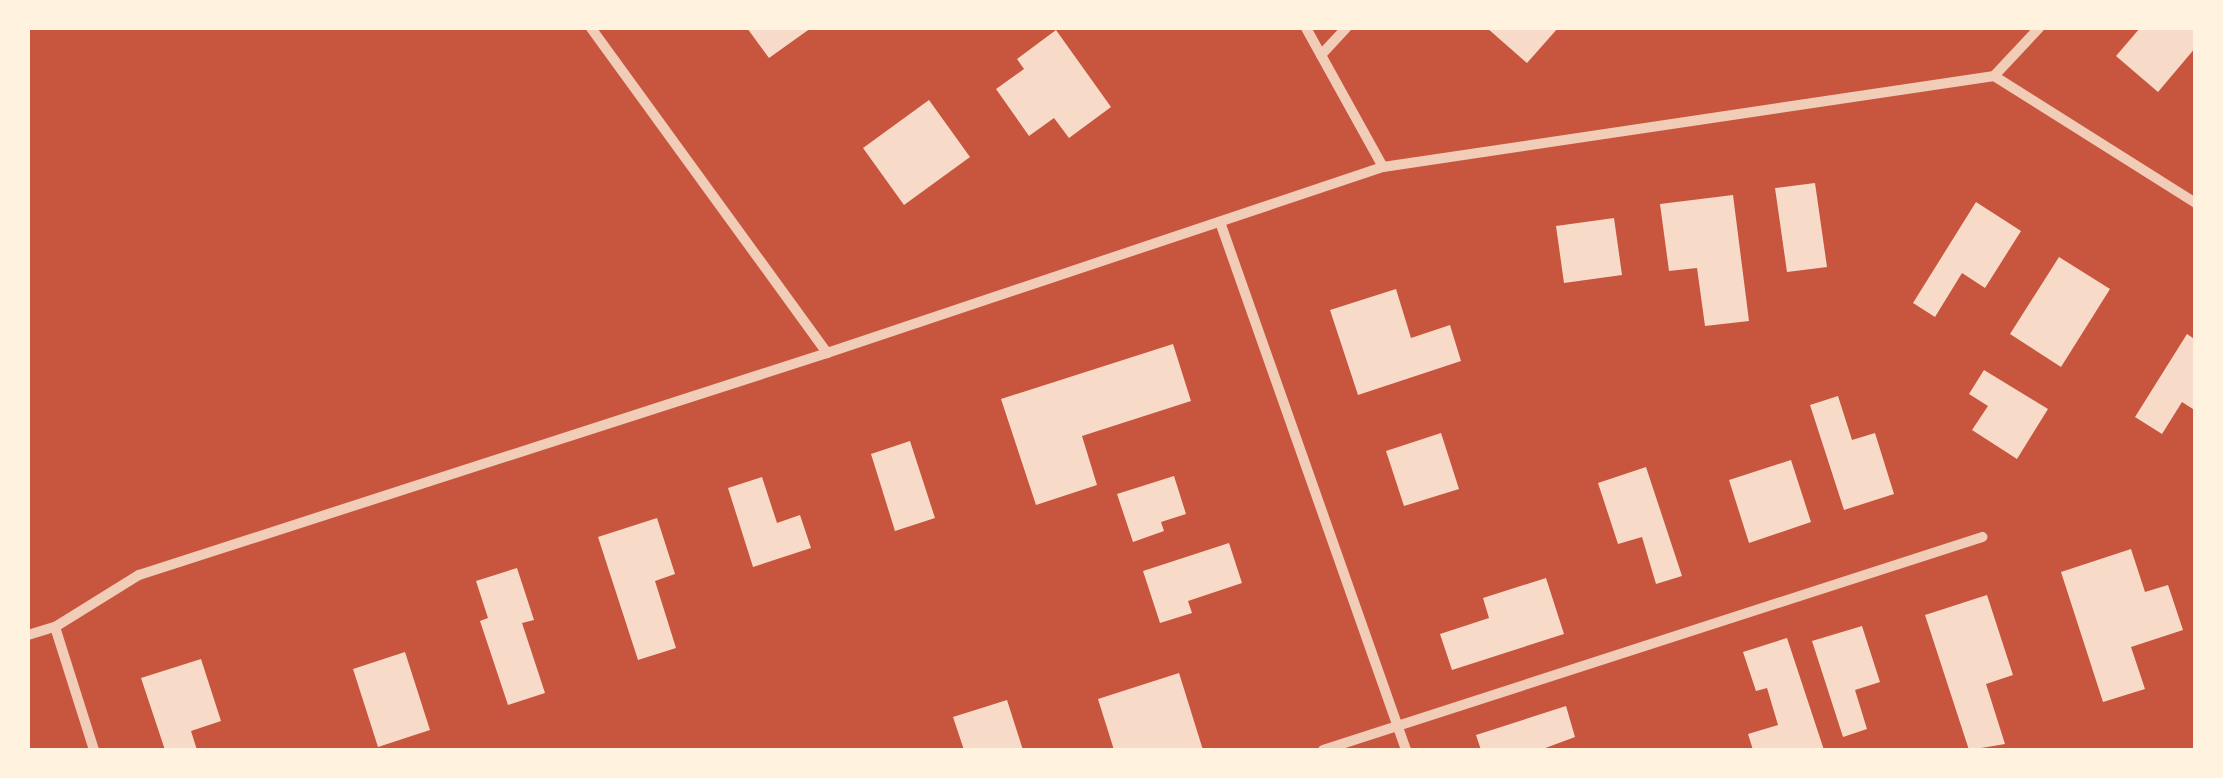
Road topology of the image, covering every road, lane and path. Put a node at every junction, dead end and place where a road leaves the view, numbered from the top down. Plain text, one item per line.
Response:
1 (591, 28) edge
2 (1306, 28) edge
3 (1346, 28) edge
4 (2039, 28) edge
5 (1322, 55) junction
6 (1994, 76) junction
7 (1384, 167) junction
8 (2196, 203) edge
9 (1220, 222) junction
10 (827, 353) junction
11 (1982, 537) dead end
12 (54, 627) junction
13 (28, 636) edge
14 (1398, 726) junction
15 (94, 750) edge
16 (1323, 750) edge
17 (1406, 750) edge

1 - 10 street
2 - 5 street
3 - 5 street
4 - 6 street
5 - 7 street
6 - 7 street
6 - 8 street
7 - 9 street
9 - 10 street
9 - 14 street
10 - 12 street
11 - 14 street
12 - 13 street
12 - 15 street
14 - 16 street
14 - 17 street

